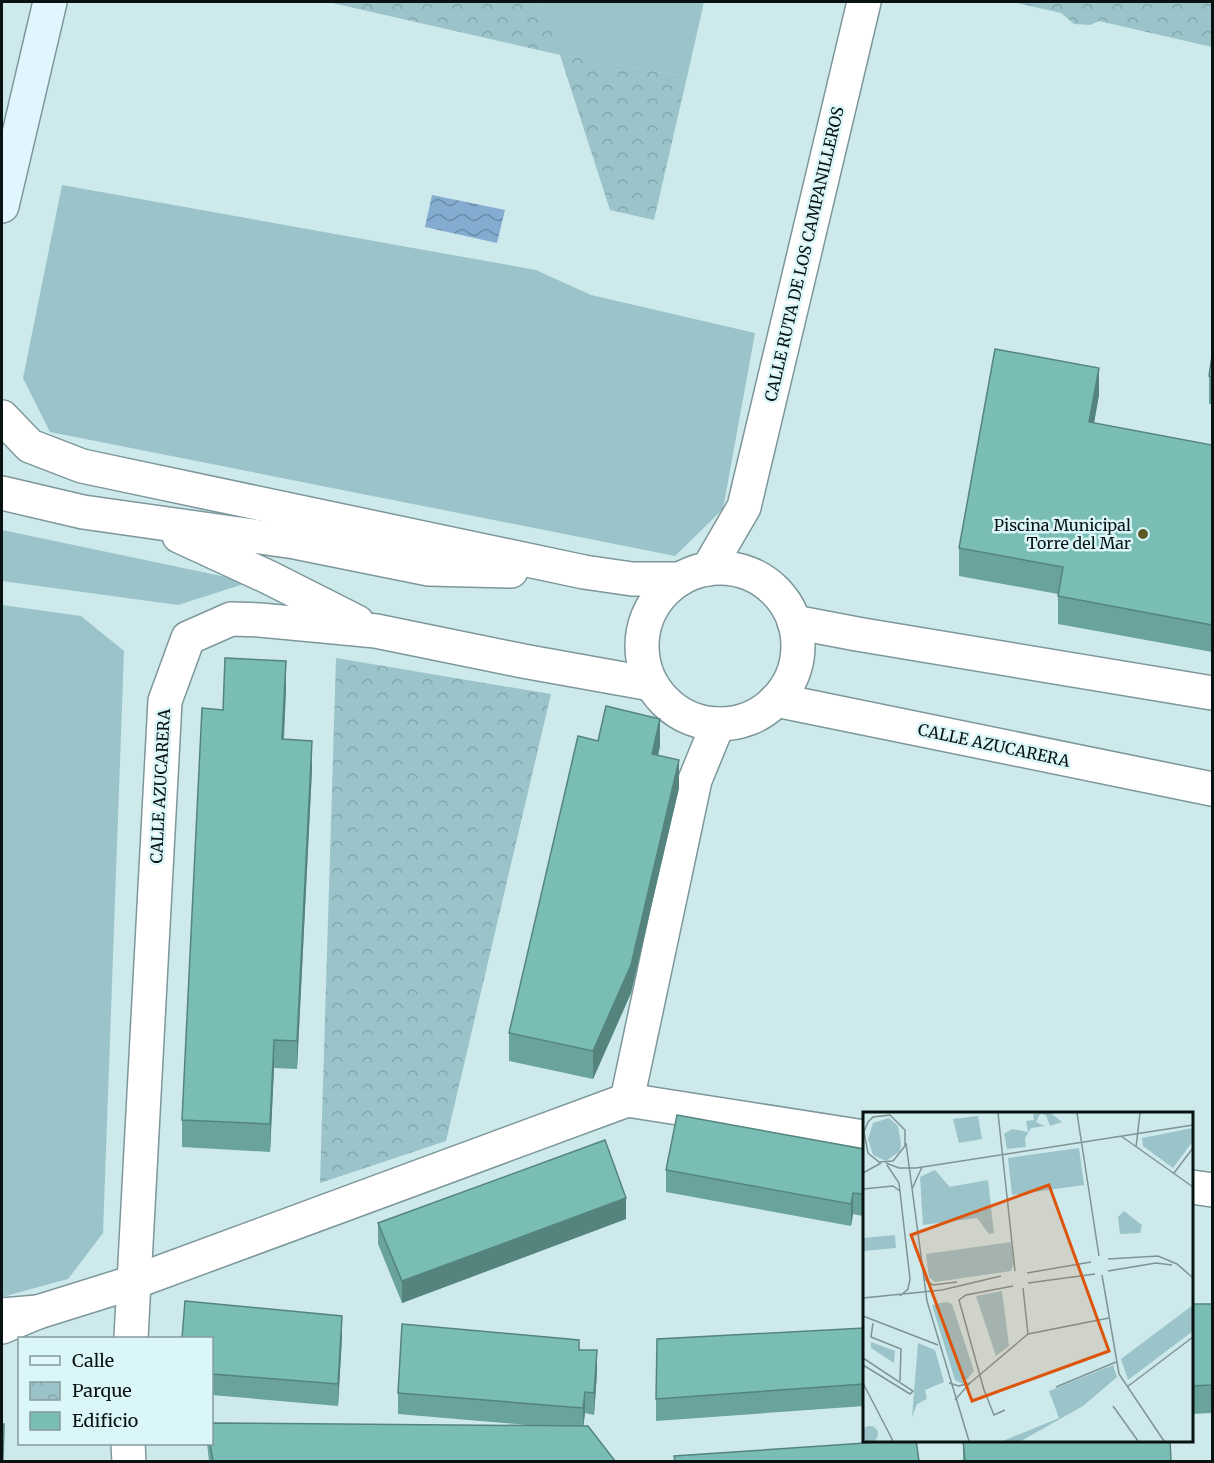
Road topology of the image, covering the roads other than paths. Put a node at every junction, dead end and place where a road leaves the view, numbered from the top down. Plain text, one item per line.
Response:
1 (50, 2) edge
2 (864, 2) edge
3 (2, 206) edge
4 (2, 417) edge
5 (2, 494) edge
6 (744, 507) junction
7 (145, 520) junction
8 (584, 572) junction
9 (694, 574) junction
10 (752, 575) junction
11 (794, 622) junction
12 (376, 631) junction
13 (651, 684) junction
14 (1212, 693) edge
15 (776, 700) junction
16 (677, 711) junction
17 (718, 724) junction
18 (695, 780) junction
19 (1212, 789) edge
20 (627, 1100) junction
21 (863, 1137) edge
22 (1193, 1187) edge
23 (1212, 1190) edge
24 (134, 1282) junction
25 (38, 1312) junction
26 (2, 1315) edge
27 (2, 1327) edge
28 (130, 1337) edge
29 (128, 1445) edge
30 (129, 1461) edge

1 - 3 main road
2 - 6 street, CALLE RUTA DE LOS CAMPANILLEROS
4 - 8 street
5 - 7 street
6 - 9 street, CALLE RUTA DE LOS CAMPANILLEROS
6 - 10 street, CALLE RUTA DE LOS CAMPANILLEROS
7 - 8 street
7 - 12 street
8 - 9 street
9 - 10 street
9 - 13 street
10 - 11 street
11 - 14 street
11 - 15 street
12 - 13 street, CALLE AZUCARERA
12 - 24 street, CALLE AZUCARERA
13 - 16 street
15 - 17 street
15 - 19 street, CALLE AZUCARERA
16 - 17 street
16 - 18 street
17 - 18 street
18 - 20 street
20 - 21 street
20 - 24 street
22 - 23 street
24 - 25 street
24 - 28 street, CALLE AZUCARERA
25 - 26 street
25 - 27 street
29 - 30 street

